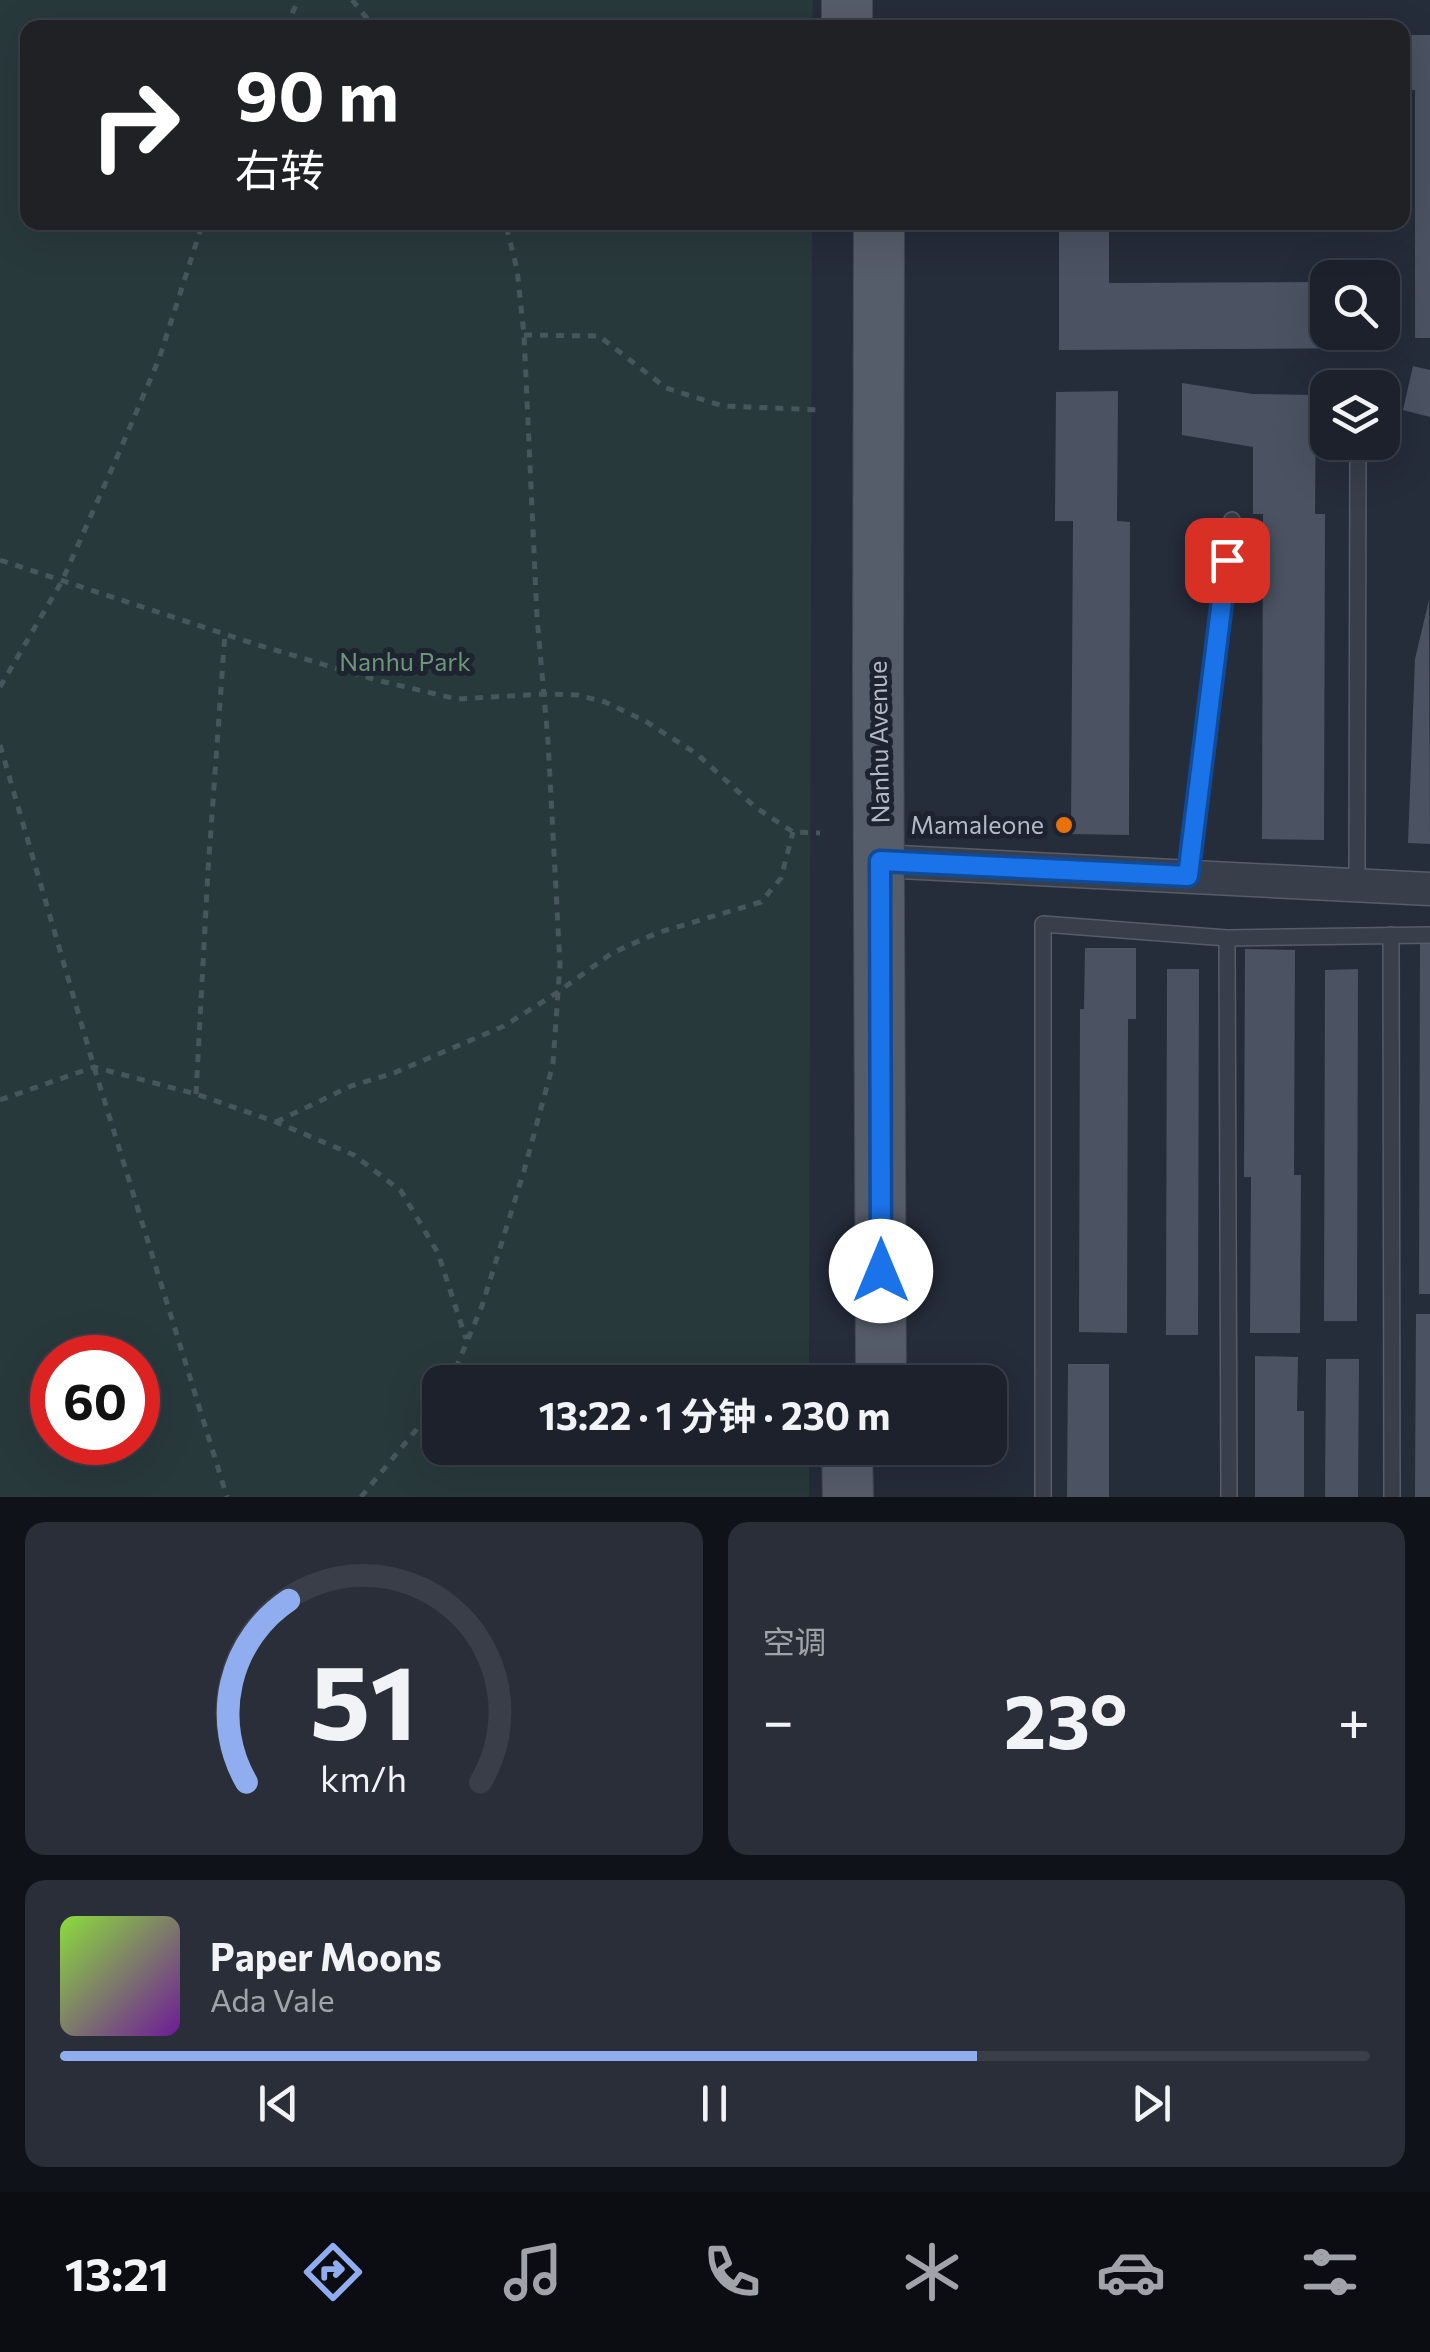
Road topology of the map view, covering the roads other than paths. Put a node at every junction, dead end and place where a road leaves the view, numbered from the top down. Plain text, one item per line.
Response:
1 (846, 230) edge
2 (879, 230) edge
3 (1358, 460) edge
4 (1232, 520) dead end
5 (880, 861) junction
6 (1188, 876) junction
7 (1357, 885) junction
8 (1430, 889) edge
9 (1391, 935) junction
10 (1430, 936) edge
11 (1227, 938) junction
12 (847, 1365) edge
13 (881, 1365) edge
14 (848, 1465) edge
15 (882, 1465) edge
16 (848, 1497) edge
17 (882, 1497) edge
18 (1043, 1497) edge
19 (1229, 1497) edge
20 (1392, 1497) edge

1 - 12 main road, Nanhu Avenue
2 - 5 main road, Nanhu Avenue
3 - 7 lane
4 - 6 lane
5 - 6 street
5 - 13 main road, Nanhu Avenue
6 - 7 street
7 - 8 street
9 - 10 lane
9 - 11 lane
9 - 20 lane
11 - 18 lane
11 - 19 lane
14 - 16 main road
15 - 17 main road

